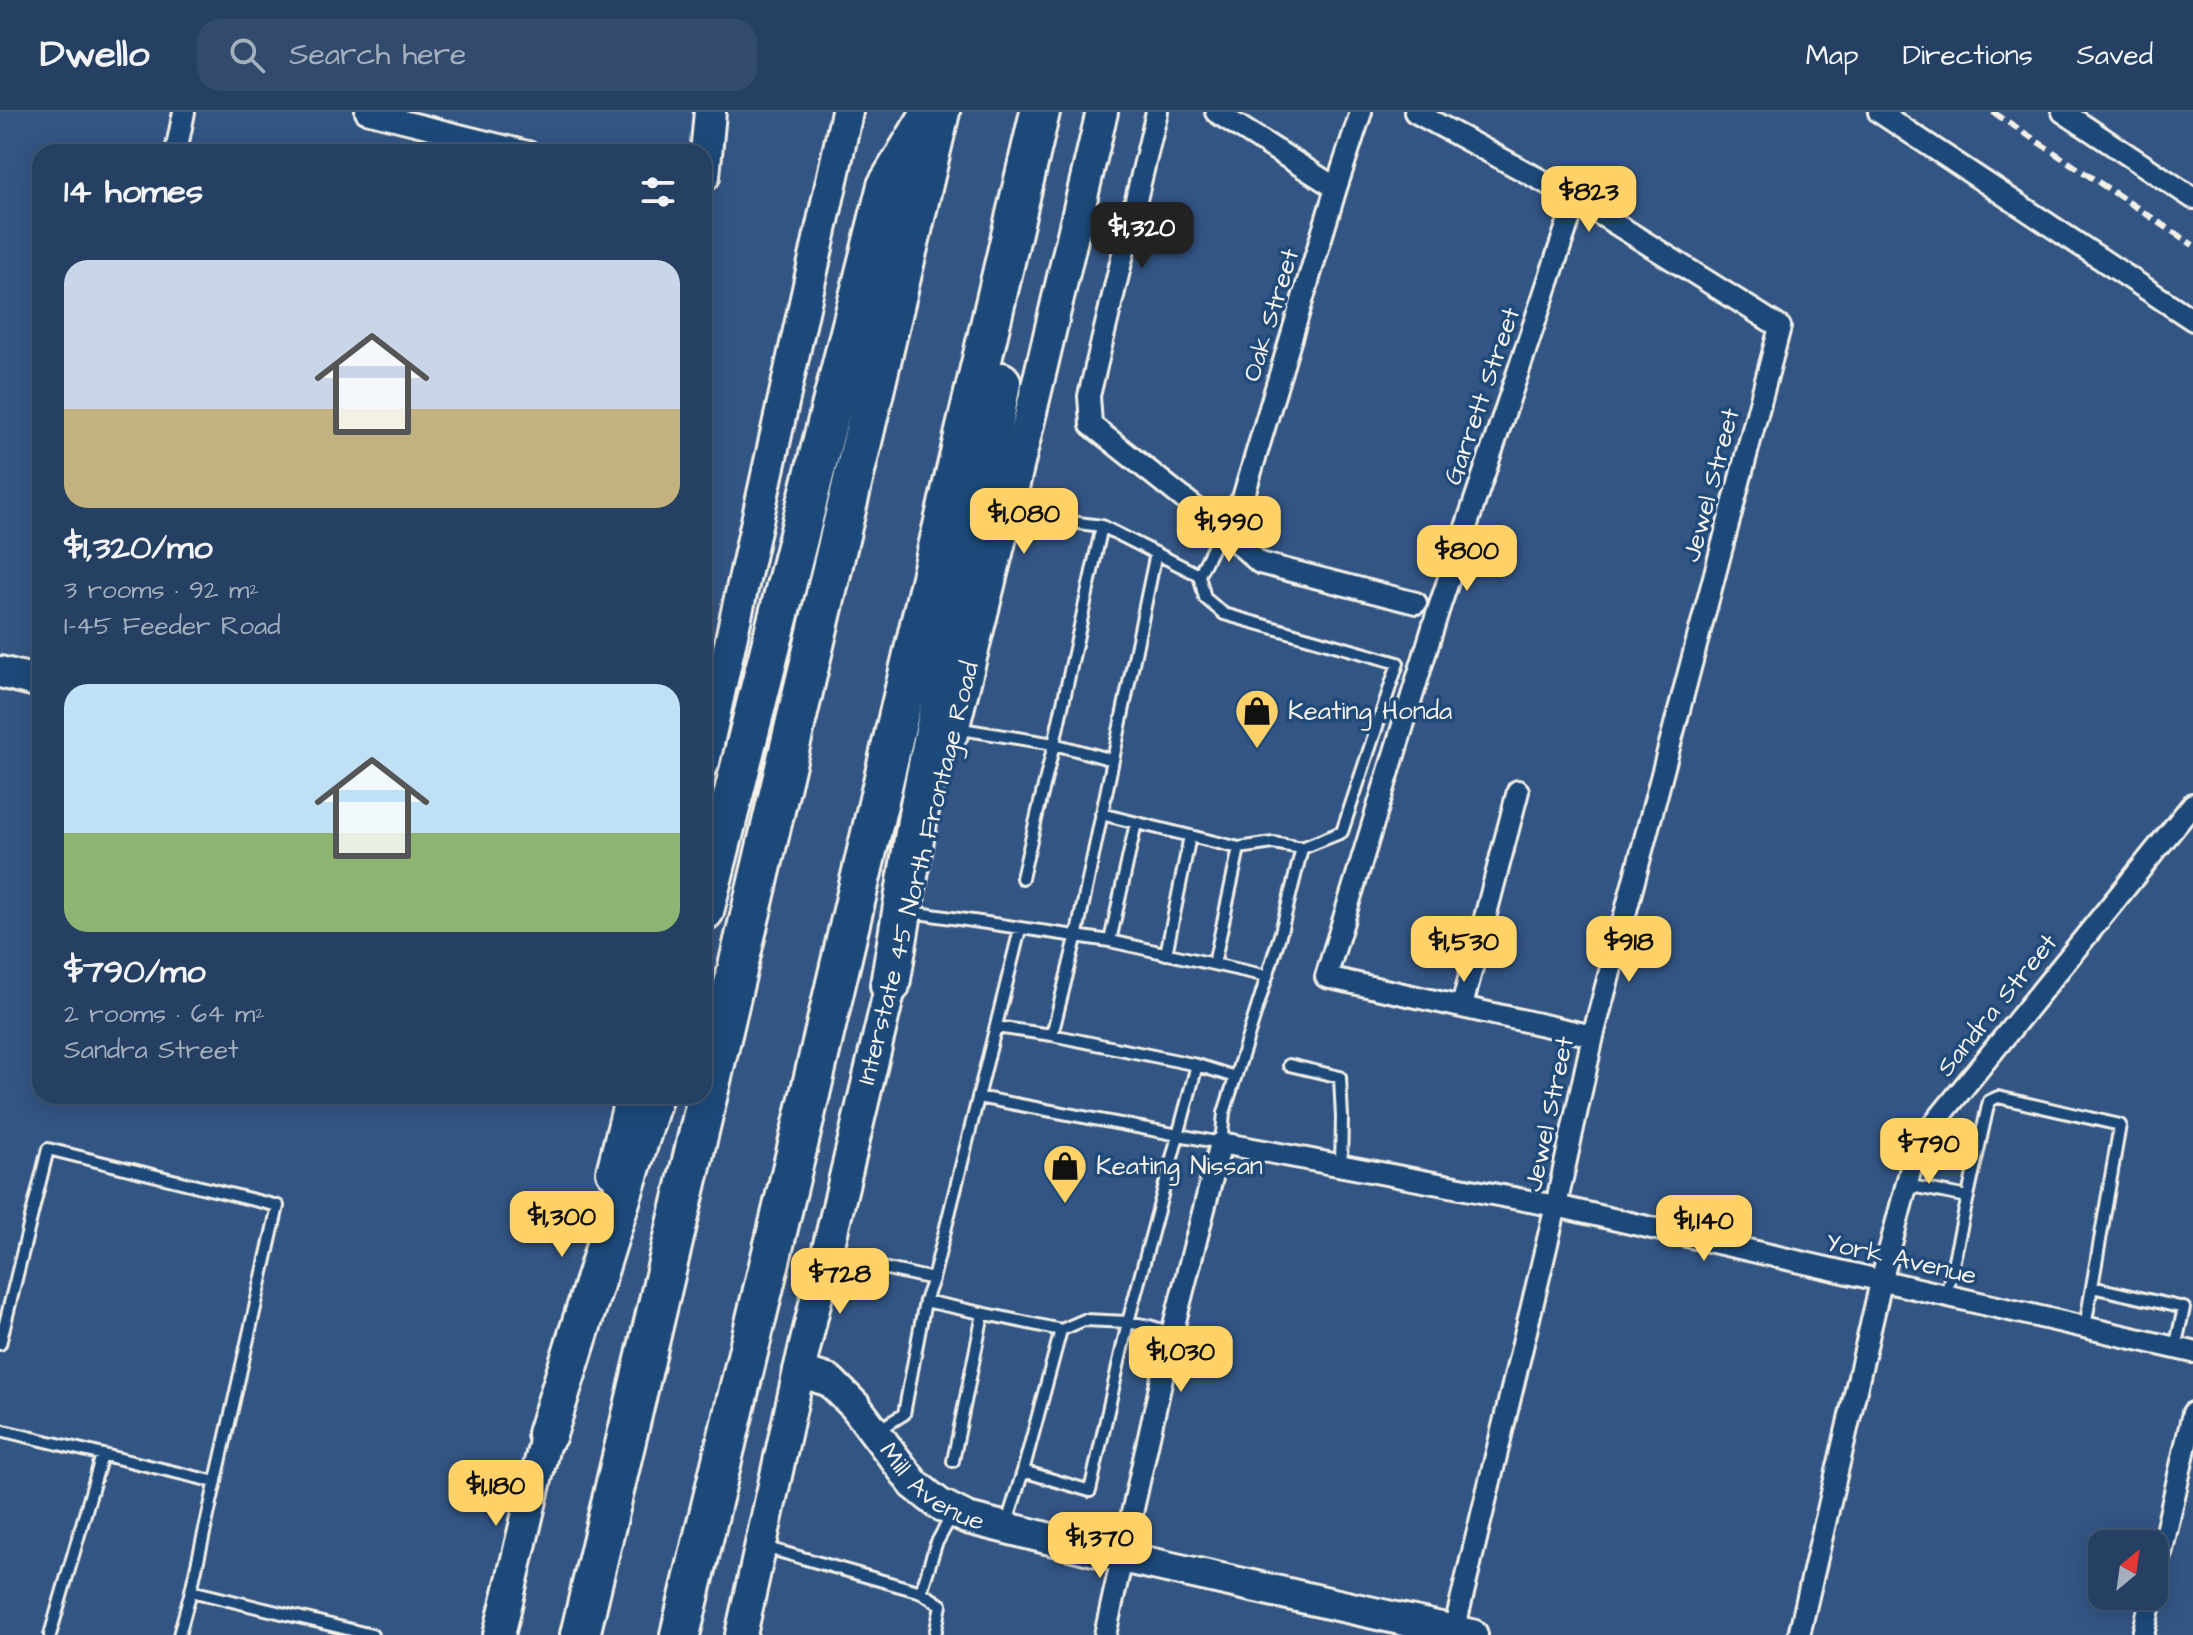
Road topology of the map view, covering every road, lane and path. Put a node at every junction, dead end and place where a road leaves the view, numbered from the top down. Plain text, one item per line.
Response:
1 (184, 112) edge
2 (366, 112) edge
3 (710, 112) edge
4 (847, 112) edge
5 (932, 112) edge
6 (940, 112) edge
7 (1040, 112) edge
8 (1102, 112) edge
9 (1157, 112) edge
10 (1216, 112) edge
11 (1361, 112) edge
12 (1415, 112) edge
13 (1879, 112) edge
14 (2063, 112) edge
15 (178, 144) edge
16 (496, 144) edge
17 (707, 144) edge
18 (1336, 188) junction
19 (2193, 198) edge
20 (1576, 199) junction
21 (2193, 320) edge
22 (1009, 505) junction
23 (1102, 526) junction
24 (1222, 529) junction
25 (1156, 553) junction
26 (1199, 575) junction
27 (1416, 603) dead end
28 (0, 672) edge
29 (32, 680) edge
30 (712, 726) edge
31 (953, 728) junction
32 (1054, 744) junction
33 (1113, 760) junction
34 (1518, 791) dead end
35 (2193, 804) edge
36 (1101, 814) junction
37 (1136, 823) junction
38 (1190, 836) junction
39 (1239, 848) junction
40 (1302, 848) junction
41 (1022, 878) dead end
42 (712, 879) edge
43 (911, 912) junction
44 (1020, 929) junction
45 (1076, 938) junction
46 (1110, 941) junction
47 (1166, 954) junction
48 (1214, 964) junction
49 (1267, 976) junction
50 (890, 985) junction
51 (1462, 1006) junction
52 (996, 1027) junction
53 (1052, 1035) junction
54 (1593, 1036) junction
55 (1197, 1065) junction
56 (1289, 1065) dead end
57 (712, 1077) edge
58 (1235, 1077) junction
59 (978, 1097) junction
60 (629, 1104) edge
61 (650, 1104) edge
62 (706, 1104) edge
63 (1179, 1135) junction
64 (1221, 1143) junction
65 (1341, 1166) junction
66 (1906, 1185) junction
67 (1968, 1197) junction
68 (1556, 1206) junction
69 (826, 1256) junction
70 (933, 1279) junction
71 (1881, 1282) junction
72 (2092, 1287) junction
73 (1946, 1296) junction
74 (925, 1301) junction
75 (983, 1314) junction
76 (1128, 1322) junction
77 (2085, 1327) junction
78 (1061, 1330) junction
79 (1172, 1333) junction
80 (0, 1344) edge
81 (2184, 1350) edge
82 (799, 1371) junction
83 (2193, 1413) edge
84 (0, 1430) edge
85 (874, 1433) junction
86 (547, 1434) junction
87 (102, 1455) junction
88 (953, 1461) dead end
89 (1023, 1471) junction
90 (216, 1482) junction
91 (954, 1511) junction
92 (1005, 1529) junction
93 (2166, 1530) edge
94 (760, 1546) junction
95 (1122, 1557) junction
96 (191, 1591) junction
97 (921, 1592) junction
98 (2149, 1610) edge
99 (1460, 1634) edge
100 (50, 1635) edge
101 (179, 1635) edge
102 (372, 1635) edge
103 (499, 1635) edge
104 (580, 1635) edge
105 (680, 1635) edge
106 (741, 1635) edge
107 (935, 1635) edge
108 (1105, 1635) edge
109 (1799, 1635) edge
110 (2143, 1635) edge

1 - 15 street
2 - 16 street
3 - 17 main road
4 - 30 main road
5 - 42 highway
6 - 57 highway
7 - 50 highway
7 - 105 highway
8 - 22 main road, Interstate 45 North Frontage Road
9 - 24 street
10 - 18 street
11 - 18 street, Oak Street
12 - 20 street
13 - 21 street
14 - 19 street
18 - 24 street, Oak Street
20 - 51 street, Garrett Street
20 - 54 street, Jewel Street
22 - 23 lane
22 - 31 main road, Interstate 45 North Frontage Road
23 - 25 lane
23 - 32 lane
24 - 26 lane
24 - 27 street
25 - 26 lane
25 - 33 lane
26 - 40 lane
28 - 29 main road
31 - 32 lane
31 - 43 main road, Interstate 45 North Frontage Road
32 - 33 lane
32 - 41 lane
33 - 36 lane
34 - 51 street
35 - 66 street, Sandra Street
36 - 37 lane
36 - 45 lane
37 - 38 lane
37 - 46 lane
38 - 39 lane
38 - 47 lane
39 - 40 lane
39 - 48 lane
40 - 49 lane
43 - 44 lane
43 - 50 main road, Interstate 45 North Frontage Road
44 - 45 lane
44 - 52 lane
45 - 46 lane
45 - 53 lane
46 - 47 lane
47 - 48 lane
48 - 49 lane
49 - 58 lane
50 - 69 main road, Interstate 45 North Frontage Road
51 - 54 street
52 - 53 lane
52 - 59 lane
53 - 55 lane
54 - 68 street, Jewel Street
55 - 58 lane
55 - 63 lane
56 - 65 lane
58 - 64 lane
59 - 63 lane
59 - 70 lane
60 - 86 main road
61 - 86 highway
62 - 104 highway
63 - 64 lane
63 - 76 lane
64 - 65 street, York Avenue
64 - 79 street
65 - 68 street, York Avenue
66 - 67 lane
66 - 71 street, Sandra Street
67 - 72 lane
67 - 73 lane
68 - 71 street, York Avenue
68 - 99 street, Jewel Street
69 - 70 lane
69 - 82 main road, Interstate 45 North Frontage Road
70 - 74 lane
71 - 73 street, York Avenue
71 - 109 street, Sandra Street
72 - 77 lane
72 - 81 lane
73 - 77 street, York Avenue
74 - 75 lane
74 - 85 lane
75 - 78 lane
75 - 88 lane
76 - 78 lane
76 - 79 lane
76 - 89 lane
77 - 81 street, York Avenue
78 - 89 lane
79 - 95 street
80 - 90 lane
82 - 85 main road, Mill Avenue
82 - 94 main road, Interstate 45 North Frontage Road
83 - 93 street
84 - 87 lane
85 - 91 main road, Mill Avenue
86 - 103 main road
87 - 90 lane
87 - 100 lane
89 - 92 lane
90 - 96 lane
91 - 92 main road, Mill Avenue
91 - 97 lane
92 - 95 main road, Mill Avenue
94 - 97 lane
94 - 106 main road, Interstate 45 North Frontage Road
95 - 99 main road, Mill Avenue
95 - 108 street
96 - 101 lane
96 - 102 lane
97 - 107 lane
98 - 110 street

